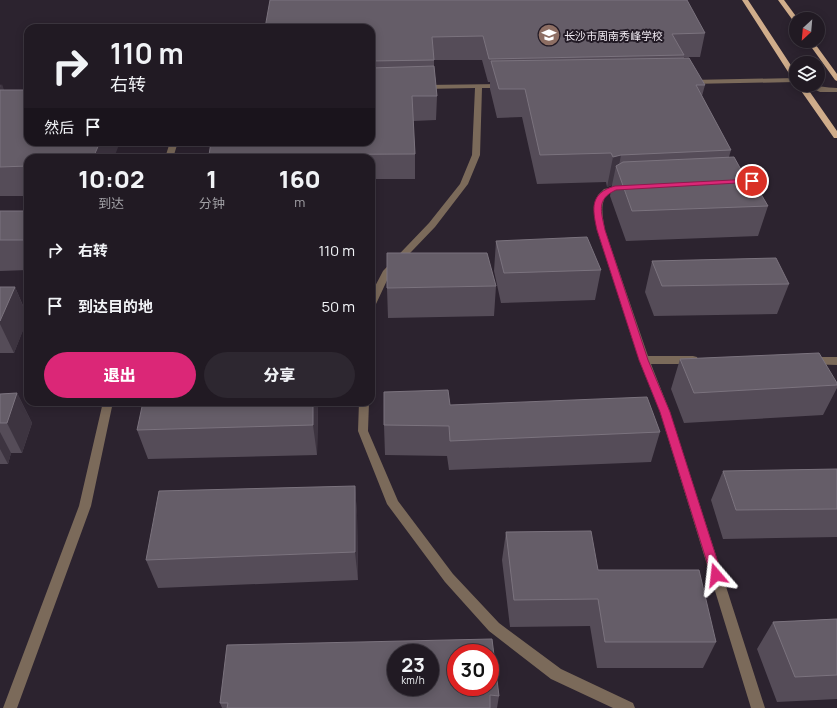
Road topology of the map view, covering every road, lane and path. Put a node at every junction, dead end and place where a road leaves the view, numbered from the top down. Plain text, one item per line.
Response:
1 (746, 0) edge
2 (781, 0) edge
3 (790, 12) edge
4 (815, 48) edge
5 (789, 68) edge
6 (789, 79) edge
7 (837, 79) edge
8 (685, 82) edge
9 (479, 86) junction
10 (511, 86) edge
11 (418, 87) edge
12 (825, 90) edge
13 (837, 90) edge
14 (805, 92) edge
15 (837, 136) edge
16 (752, 181) dead end
17 (722, 182) edge
18 (638, 187) edge
19 (375, 296) edge
20 (644, 360) junction
21 (706, 360) edge
22 (798, 361) edge
23 (837, 361) edge
24 (107, 406) edge
25 (364, 406) edge
26 (10, 708) edge
27 (628, 708) edge
28 (758, 708) edge

1 - 5 main road
2 - 3 main road
4 - 7 main road
6 - 8 street
9 - 10 street
9 - 11 street
9 - 19 street
12 - 13 street
14 - 15 main road
16 - 17 street
18 - 20 street
20 - 21 street
20 - 28 street
22 - 23 street
24 - 26 street
25 - 27 street

